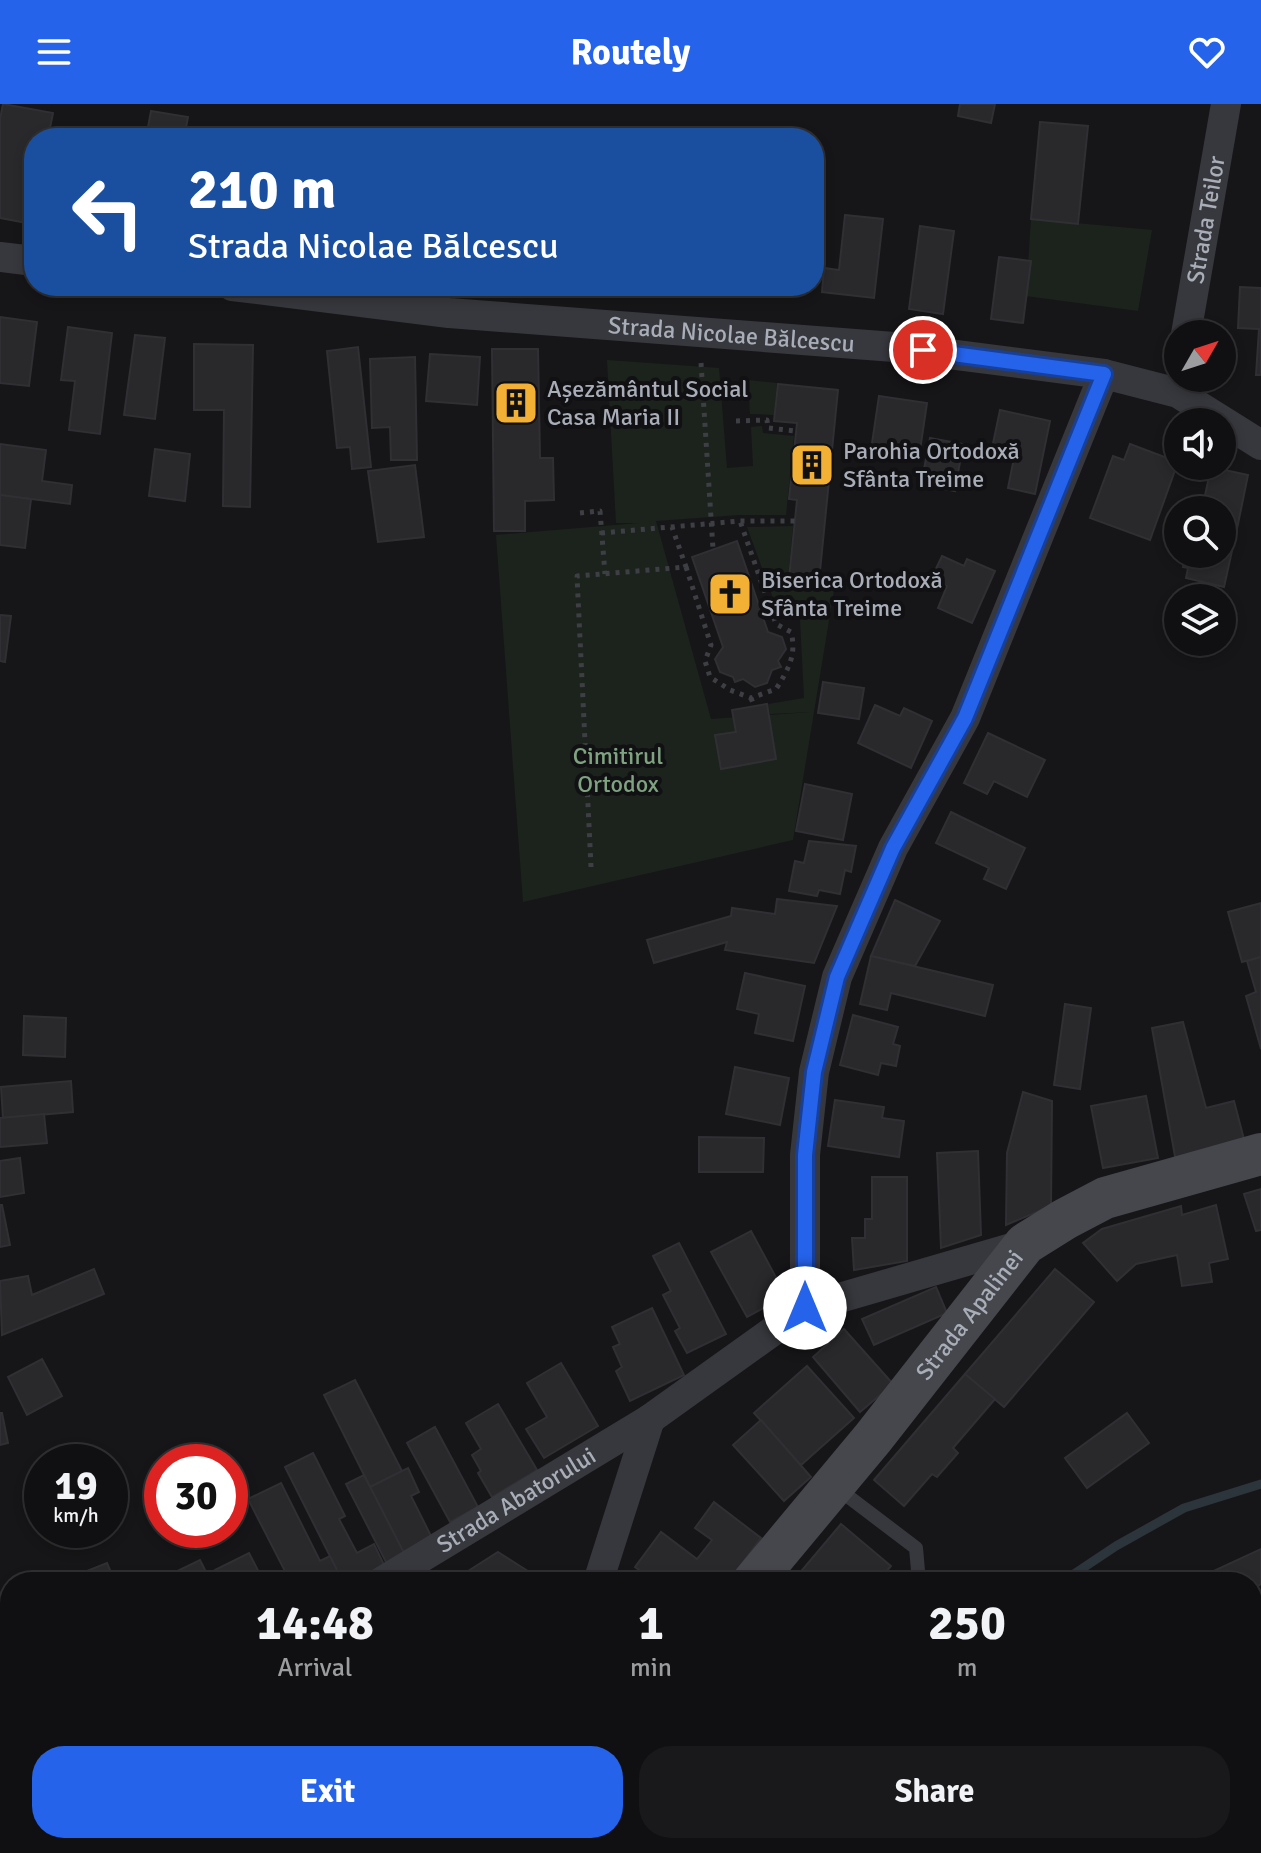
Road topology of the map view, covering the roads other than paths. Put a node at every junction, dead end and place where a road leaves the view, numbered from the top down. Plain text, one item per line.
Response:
1 (1226, 104) edge
2 (0, 257) edge
3 (24, 260) edge
4 (312, 296) edge
5 (1188, 320) edge
6 (1104, 374) junction
7 (1164, 383) edge
8 (1189, 392) edge
9 (1261, 445) edge
10 (1261, 1154) edge
11 (1025, 1244) junction
12 (805, 1308) junction
13 (650, 1419) junction
14 (834, 1485) junction
15 (398, 1572) edge
16 (601, 1572) edge
17 (761, 1572) edge
18 (918, 1572) edge

1 - 5 street, Strada Teilor
2 - 3 street
4 - 6 street, Strada Nicolae Bălcescu
6 - 7 street, Strada Nicolae Bălcescu
6 - 12 street
8 - 9 street, Strada Nicolae Bălcescu
10 - 11 street, Strada Apalinei
11 - 12 street, Strada Abatorului
11 - 14 street, Strada Apalinei
12 - 13 street, Strada Abatorului
13 - 15 street, Strada Abatorului
13 - 16 street, Strada Abatorului
14 - 17 street, Strada Apalinei
14 - 18 lane

